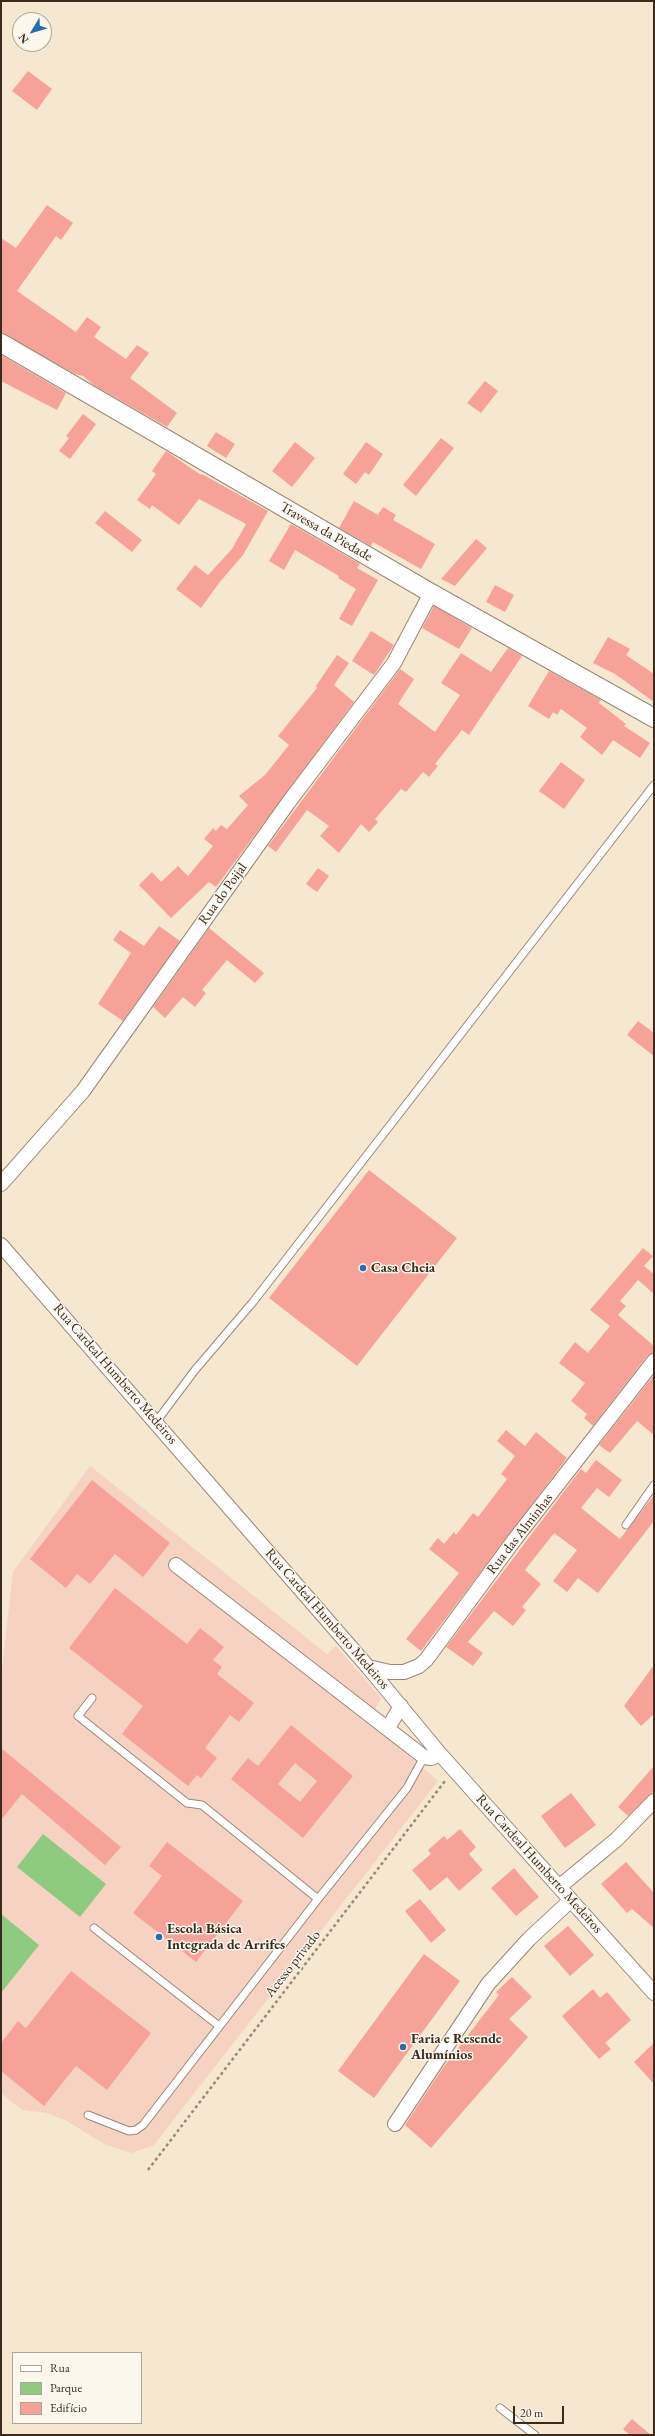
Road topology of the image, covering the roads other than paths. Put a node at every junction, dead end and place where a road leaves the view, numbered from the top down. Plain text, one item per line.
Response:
1 (1, 343) edge
2 (431, 593) junction
3 (654, 718) edge
4 (654, 785) edge
5 (1, 1184) edge
6 (1, 1245) edge
7 (654, 1361) edge
8 (156, 1422) junction
9 (654, 1485) edge
10 (626, 1525) dead end
11 (176, 1565) dead end
12 (368, 1667) junction
13 (92, 1698) dead end
14 (402, 1706) junction
15 (388, 1728) junction
16 (440, 1754) junction
17 (424, 1757) junction
18 (654, 1801) edge
19 (559, 1887) junction
20 (318, 1899) junction
21 (571, 1900) junction
22 (94, 1928) dead end
23 (654, 1993) edge
24 (218, 2026) junction
25 (88, 2115) dead end
26 (395, 2124) dead end
27 (500, 2408) dead end
28 (535, 2435) edge

1 - 2 street, Travessa da Piedade
2 - 3 street, Travessa da Piedade
2 - 5 street, Rua do Poijal
4 - 8 lane
6 - 8 street, Rua Cardeal Humberto Medeiros
7 - 12 street, Rua das Alminhas
8 - 12 street, Rua Cardeal Humberto Medeiros
9 - 10 lane
11 - 15 street
12 - 14 street, Rua Cardeal Humberto Medeiros
13 - 20 lane
14 - 15 street
14 - 16 street, Rua Cardeal Humberto Medeiros
15 - 17 street
16 - 17 street
16 - 19 street, Rua Cardeal Humberto Medeiros
17 - 20 lane
18 - 19 street
19 - 21 street, Rua Cardeal Humberto Medeiros
20 - 24 lane
21 - 23 street, Rua Cardeal Humberto Medeiros
21 - 26 street
22 - 24 lane
24 - 25 lane
27 - 28 lane

